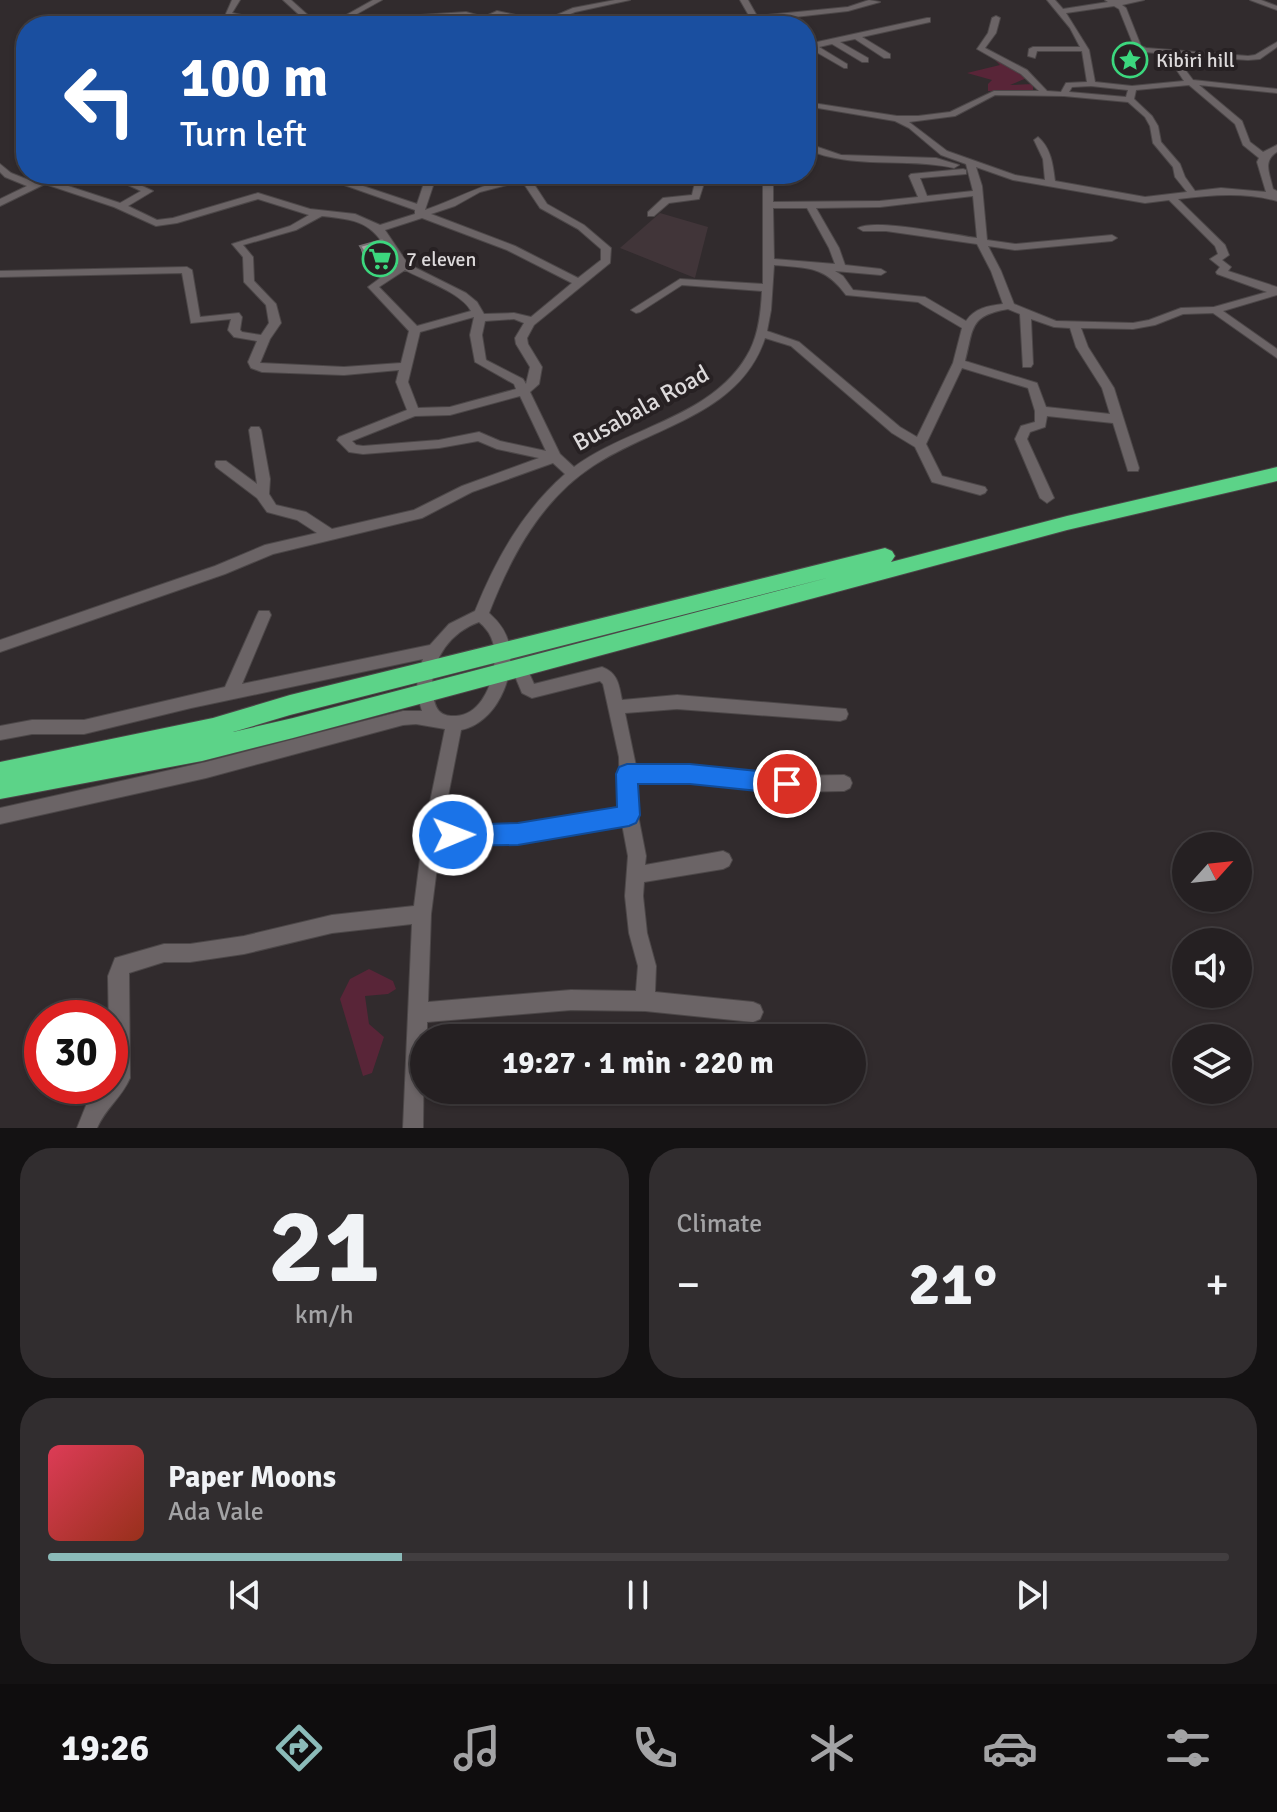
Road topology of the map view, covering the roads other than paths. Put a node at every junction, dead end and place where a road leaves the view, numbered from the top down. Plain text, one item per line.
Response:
1 (236, 0) edge
2 (287, 0) edge
3 (378, 0) edge
4 (626, 0) edge
5 (873, 0) edge
6 (1051, 0) edge
7 (1140, 0) edge
8 (1254, 0) edge
9 (1113, 2) edge
10 (1277, 8) edge
11 (1062, 11) junction
12 (232, 16) edge
13 (305, 16) edge
14 (347, 16) edge
15 (439, 16) edge
16 (472, 16) edge
17 (492, 16) edge
18 (511, 16) edge
19 (560, 16) edge
20 (801, 16) edge
21 (996, 18) dead end
22 (927, 20) dead end
23 (855, 36) junction
24 (832, 41) junction
25 (816, 45) edge
26 (1276, 46) edge
27 (1084, 49) junction
28 (816, 51) edge
29 (1169, 53) junction
30 (887, 56) dead end
31 (1032, 56) dead end
32 (865, 60) dead end
33 (844, 66) dead end
34 (1190, 82) junction
35 (1091, 84) junction
36 (1132, 88) junction
37 (1277, 91) edge
38 (1045, 94) junction
39 (1064, 94) junction
40 (1130, 100) junction
41 (816, 106) edge
42 (897, 119) junction
43 (1038, 140) dead end
44 (1277, 148) edge
45 (816, 150) edge
46 (1264, 157) junction
47 (971, 168) junction
48 (1050, 182) junction
49 (40, 184) joint
50 (132, 184) edge
51 (346, 184) edge
52 (428, 184) edge
53 (500, 184) edge
54 (534, 184) edge
55 (699, 184) edge
56 (768, 184) edge
57 (976, 193) junction
58 (1192, 193) junction
59 (1271, 195) edge
60 (1171, 197) junction
61 (924, 199) junction
62 (0, 202) edge
63 (767, 205) junction
64 (810, 205) junction
65 (120, 207) junction
66 (419, 210) junction
67 (320, 213) junction
68 (651, 214) dead end
69 (863, 228) dead end
70 (379, 229) junction
71 (1112, 238) dead end
72 (982, 244) junction
73 (767, 261) junction
74 (404, 266) junction
75 (822, 267) junction
76 (841, 268) junction
77 (881, 272) dead end
78 (0, 274) edge
79 (579, 283) junction
80 (768, 288) junction
81 (1277, 291) edge
82 (1009, 306) junction
83 (636, 310) dead end
84 (1215, 310) junction
85 (1025, 314) junction
86 (479, 316) junction
87 (530, 323) junction
88 (1075, 326) junction
89 (968, 327) junction
90 (415, 330) junction
91 (761, 333) junction
92 (264, 339) junction
93 (1277, 354) edge
94 (959, 363) junction
95 (1027, 364) dead end
96 (405, 366) junction
97 (523, 391) junction
98 (1041, 411) junction
99 (414, 412) junction
100 (1118, 419) junction
101 (255, 430) dead end
102 (920, 444) junction
103 (555, 457) junction
104 (1277, 460) edge
105 (221, 464) dead end
106 (1133, 468) dead end
107 (573, 474) junction
108 (1277, 474) edge
109 (980, 490) dead end
110 (262, 495) junction
111 (1047, 498) dead end
112 (331, 535) junction
113 (264, 615) dead end
114 (481, 615) junction
115 (0, 646) edge
116 (504, 651) junction
117 (429, 672) junction
118 (511, 672) junction
119 (230, 693) junction
120 (617, 707) junction
121 (840, 714) dead end
122 (446, 723) junction
123 (0, 733) edge
124 (0, 773) edge
125 (627, 774) junction
126 (844, 783) dead end
127 (0, 788) edge
128 (629, 815) junction
129 (0, 816) edge
130 (432, 836) junction
131 (723, 860) dead end
132 (636, 875) junction
133 (422, 914) junction
134 (645, 1001) junction
135 (753, 1012) dead end
136 (419, 1013) junction
137 (87, 1128) edge
138 (413, 1128) edge

1 - 12 street
2 - 13 street
3 - 14 street
4 - 19 street
5 - 20 street
6 - 11 street
7 - 9 street
8 - 10 street
9 - 11 street
9 - 29 street
11 - 27 street
15 - 16 street
17 - 18 street
21 - 38 street
22 - 23 street
23 - 24 street
23 - 30 street
24 - 25 street
24 - 32 street
26 - 29 street
27 - 31 street
27 - 35 street
28 - 33 street
29 - 34 street
34 - 36 street
34 - 37 street
34 - 46 street
35 - 36 street
35 - 39 street
36 - 40 street
38 - 39 street
38 - 42 street
39 - 40 street
40 - 58 street
41 - 42 street
42 - 47 street
43 - 48 street
44 - 46 street
45 - 47 street
46 - 59 street
47 - 48 street
47 - 57 street
47 - 61 street
48 - 60 street
49 - 62 street
49 - 65 street
50 - 65 street
51 - 66 street
52 - 66 street
53 - 66 street
54 - 79 street
55 - 68 street
56 - 63 street, Busabala Road
57 - 61 street
57 - 72 street
58 - 59 street
58 - 60 street
60 - 81 street
61 - 64 street
63 - 64 street
63 - 73 street, Busabala Road
64 - 76 street
65 - 67 street
66 - 70 street
66 - 79 street
67 - 70 street
67 - 92 street
69 - 72 street
70 - 74 street
71 - 72 street
72 - 82 street
73 - 75 street
73 - 80 street, Busabala Road
74 - 86 street
74 - 90 street
75 - 76 street
75 - 89 street
76 - 77 street
78 - 92 street
79 - 87 street
80 - 83 street
80 - 91 street, Busabala Road
81 - 84 street
82 - 85 street
82 - 89 street
84 - 88 street
84 - 93 street
85 - 88 street
85 - 95 street
86 - 87 street
86 - 90 street
86 - 97 street
87 - 97 street
88 - 100 street
89 - 94 street
90 - 96 street
91 - 102 street
91 - 107 street, Busabala Road
92 - 96 street
94 - 98 street
94 - 102 street
96 - 99 street
97 - 99 street
97 - 103 street
98 - 100 street
98 - 111 street
99 - 103 street
100 - 106 street
101 - 110 street
102 - 109 street
103 - 107 street
103 - 112 street
104 - 116 highway
105 - 110 street
107 - 114 street, Busabala Road
108 - 118 highway
110 - 112 street
112 - 115 street
113 - 119 street
114 - 116 street
114 - 117 street
116 - 117 highway
116 - 118 street
117 - 118 highway
117 - 119 street
117 - 122 street
117 - 124 highway
117 - 127 highway
118 - 120 street
118 - 122 street
119 - 123 street
120 - 121 street
120 - 125 street
122 - 129 street
122 - 130 street
125 - 126 street
125 - 128 street
128 - 130 street
128 - 132 street
130 - 133 street
131 - 132 street
132 - 134 street
133 - 136 street
133 - 137 street
134 - 135 street
134 - 136 street
136 - 138 street

